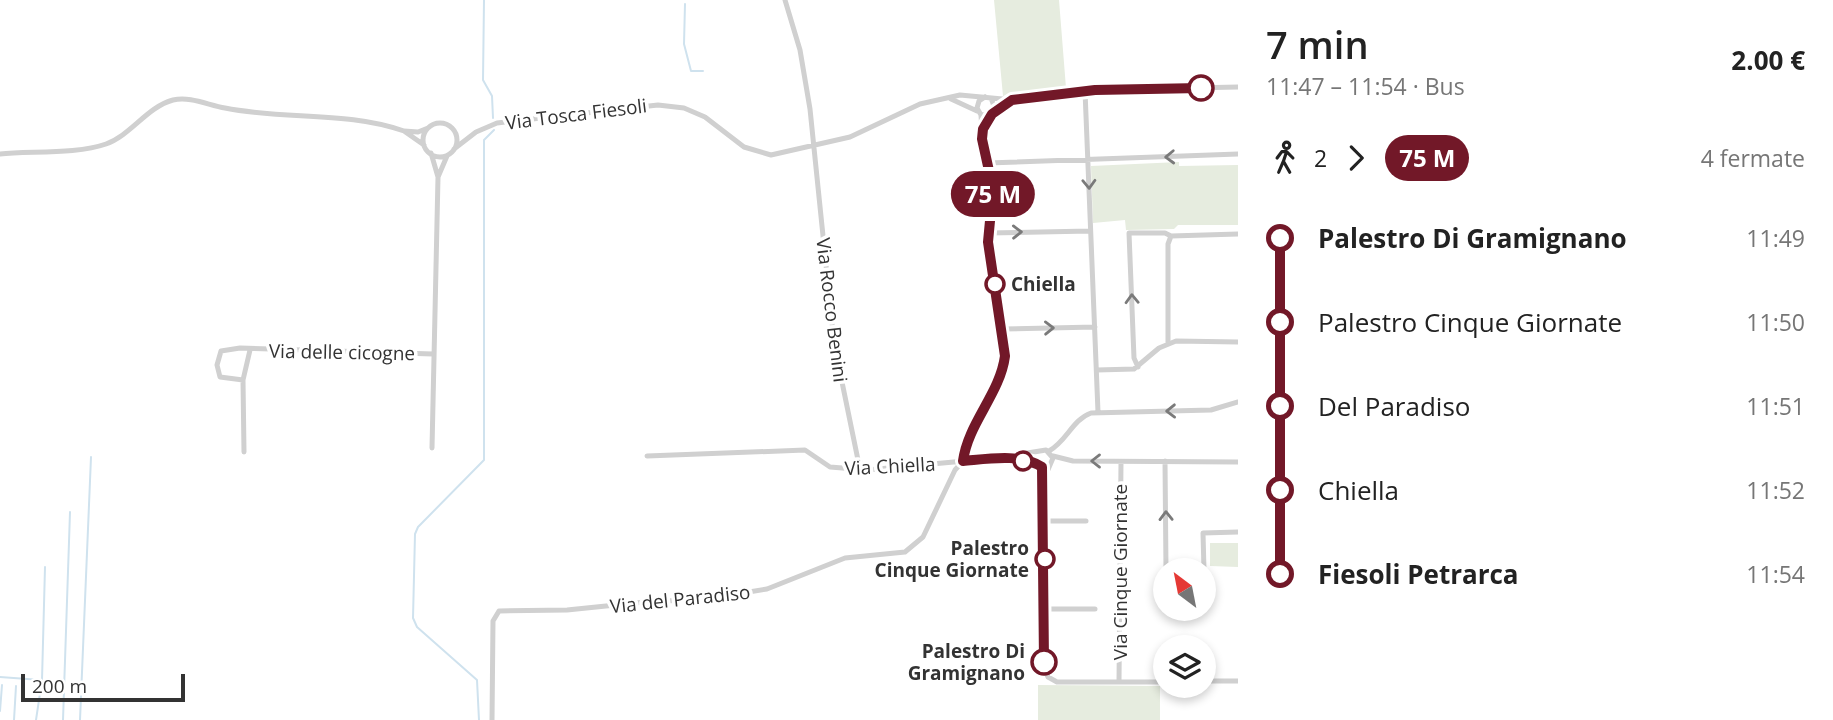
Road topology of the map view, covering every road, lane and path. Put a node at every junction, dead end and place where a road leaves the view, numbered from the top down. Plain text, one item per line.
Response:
1 (785, 0) edge
2 (1238, 87) edge
3 (1085, 91) junction
4 (988, 97) junction
5 (948, 98) junction
6 (1012, 100) junction
7 (980, 113) junction
8 (992, 114) junction
9 (428, 128) junction
10 (983, 129) junction
11 (404, 131) junction
12 (455, 132) junction
13 (476, 132) junction
14 (425, 146) junction
15 (814, 146) junction
16 (452, 151) junction
17 (431, 153) junction
18 (0, 154) edge
19 (1238, 155) edge
20 (1088, 160) junction
21 (987, 163) junction
22 (438, 177) junction
23 (1090, 231) junction
24 (989, 233) junction
25 (1238, 234) edge
26 (1171, 236) junction
27 (1095, 327) junction
28 (1003, 329) junction
29 (1238, 342) edge
30 (1168, 343) junction
31 (250, 350) junction
32 (433, 354) junction
33 (1138, 367) junction
34 (1097, 370) junction
35 (243, 380) junction
36 (1238, 402) edge
37 (1098, 412) junction
38 (432, 448) dead end
39 (244, 452) dead end
40 (1039, 452) junction
41 (1051, 454) junction
42 (647, 456) dead end
43 (997, 458) junction
44 (963, 461) junction
45 (1121, 461) junction
46 (1165, 461) junction
47 (1238, 462) edge
48 (1043, 466) junction
49 (867, 470) junction
50 (1086, 521) dead end
51 (1045, 522) junction
52 (1238, 533) edge
53 (1166, 558) edge
54 (1204, 558) edge
55 (1045, 609) junction
56 (1096, 609) dead end
57 (1216, 681) edge
58 (1238, 681) edge
59 (1119, 682) junction
60 (1153, 682) edge
61 (492, 720) edge

1 - 15 street, Via Rocco Benini
2 - 3 street, Via Tosca Fiesoli
3 - 6 street, Via Tosca Fiesoli
3 - 20 street
4 - 5 street, Via Tosca Fiesoli
4 - 6 street, Via Tosca Fiesoli
4 - 7 street
4 - 8 street
5 - 7 street, Via Tosca Fiesoli
5 - 15 street, Via Tosca Fiesoli
6 - 8 street, Via Tosca Fiesoli
7 - 8 street, Via Tosca Fiesoli
7 - 10 street, Via Chiella
8 - 10 street
9 - 11 street, Via Tosca Fiesoli
9 - 12 street, Via Tosca Fiesoli
9 - 14 street
10 - 21 street, Via Chiella
11 - 14 street, Via Tosca Fiesoli
11 - 18 street, Via Tosca Fiesoli
12 - 13 street, Via Tosca Fiesoli
12 - 16 street
13 - 15 street, Via Tosca Fiesoli
13 - 16 street, Via Tosca Fiesoli
14 - 17 street, Via Tosca Fiesoli
15 - 49 street, Via Rocco Benini
16 - 17 street
16 - 22 street, Via delle cicogne
17 - 22 street, Via delle cicogne
19 -> 20 street
20 - 21 street
20 -> 23 street
21 - 24 street, Via Chiella
22 - 32 street, Via delle cicogne
24 -> 23 street
23 - 27 street
24 - 28 street, Via Chiella
25 - 26 street
26 - 30 street
33 -> 26 street
28 -> 27 street
27 - 34 street
28 - 44 street, Via Chiella
29 - 30 street
30 - 33 street
31 - 32 street, Via delle cicogne
31 - 35 street
31 - 35 street, Via delle cicogne
32 - 38 street, Via delle cicogne
33 - 34 street
34 - 37 street
35 - 39 street
36 -> 37 street
37 - 41 street
40 - 41 street
40 - 43 street
40 - 48 street
45 -> 41 street
41 - 48 street
42 - 49 street, Via Chiella
43 - 44 street
43 - 48 street
44 - 49 street, Via Chiella
44 - 61 street, Via del Paradiso
45 - 46 street
45 - 59 street, Via Cinque Giornate
46 - 47 street
53 -> 46 street
48 - 51 street
50 - 51 street
51 - 55 street
52 - 54 street
55 - 56 street
55 - 59 street
57 - 58 street
59 - 60 street

